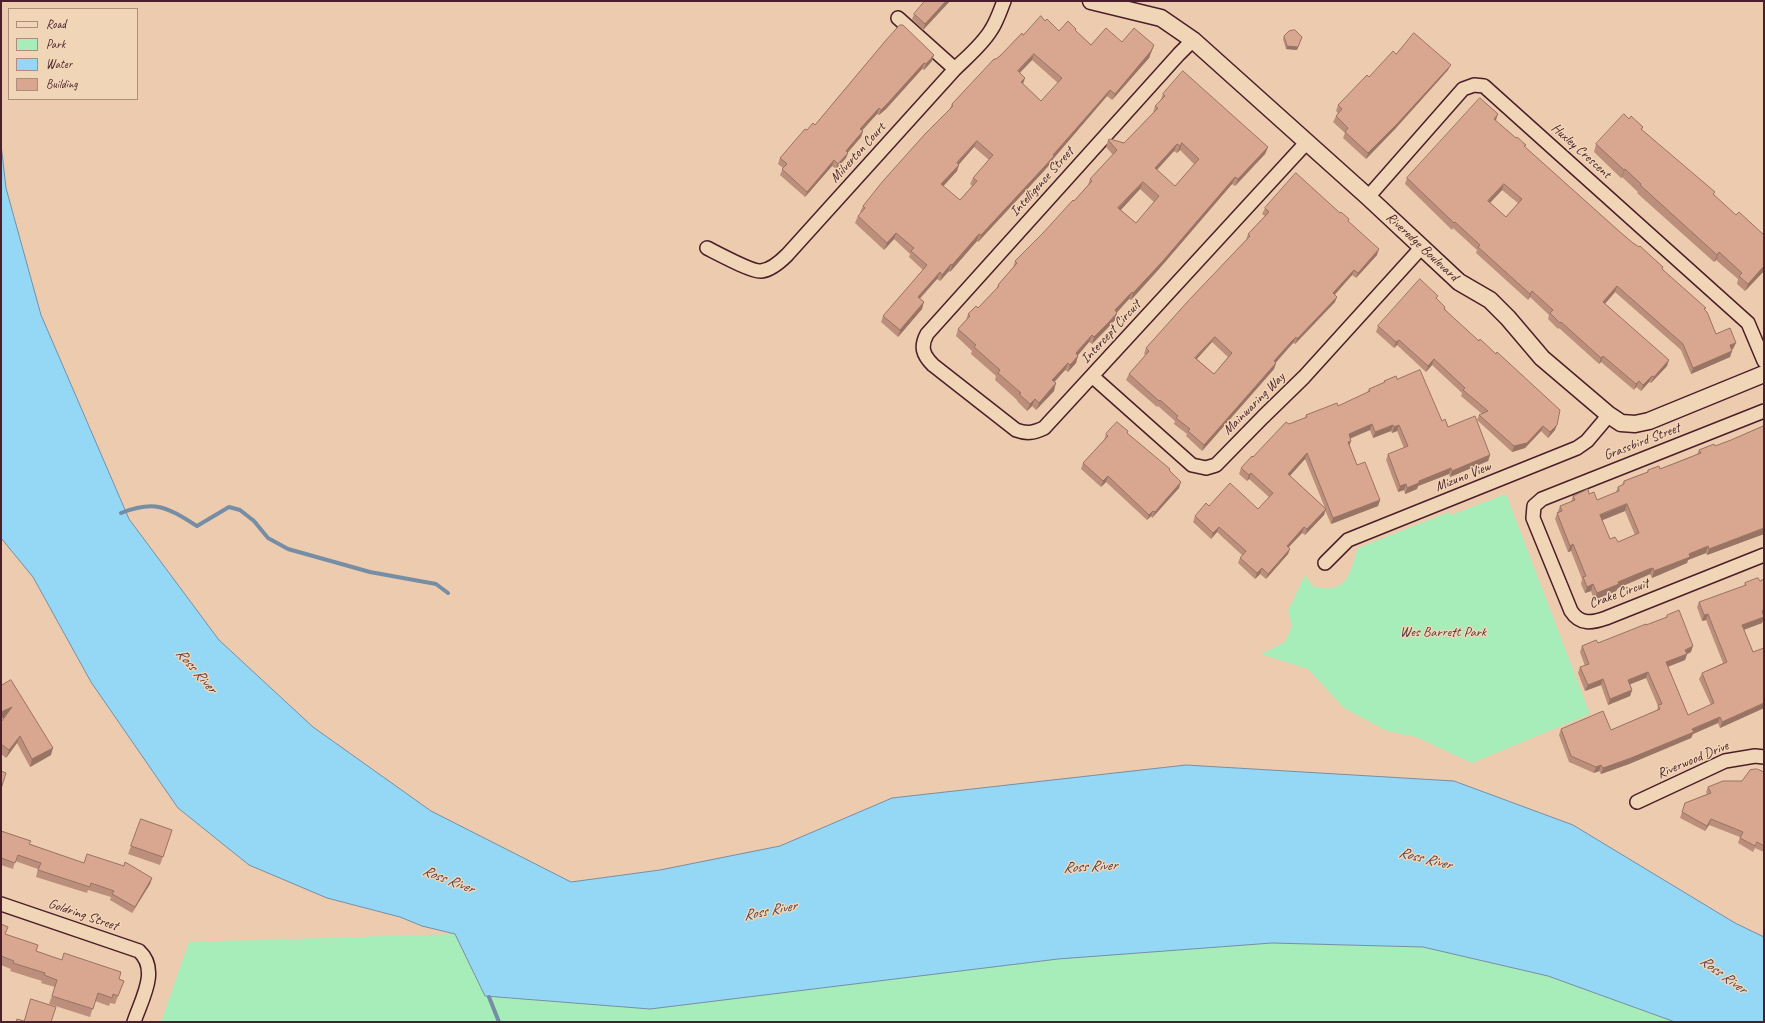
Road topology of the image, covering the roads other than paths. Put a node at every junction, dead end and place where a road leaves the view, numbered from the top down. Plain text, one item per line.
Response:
1 (1004, 1) edge
2 (1091, 1) edge
3 (898, 18) dead end
4 (1193, 40) junction
5 (955, 69) junction
6 (1306, 143) junction
7 (1368, 197) junction
8 (707, 248) dead end
9 (1421, 248) junction
10 (923, 349) joint
11 (1764, 361) edge
12 (1764, 374) edge
13 (1092, 376) junction
14 (1764, 411) edge
15 (1609, 415) junction
16 (1534, 506) joint
17 (1764, 555) edge
18 (1325, 563) dead end
19 (1764, 757) edge
20 (1637, 802) dead end
21 (1, 904) edge
22 (134, 1022) edge

1 - 5 street, Milverton Court
2 - 4 street, Riveredge Boulevard
3 - 5 street
4 - 6 street, Riveredge Boulevard
4 - 10 street, Intelligence Street
5 - 8 street, Milverton Court
6 - 7 street, Riveredge Boulevard
6 - 13 street, Intercept Circuit
7 - 9 street, Riveredge Boulevard
7 - 11 street, Huxley Crescent
9 - 13 street, Mainwaring Way
9 - 15 street, Riveredge Boulevard
10 - 13 street, Intercept Circuit
12 - 15 street, Riveredge Boulevard
14 - 16 street, Grassbird Street
15 - 18 street, Mizuno View
16 - 17 street, Crake Circuit
19 - 20 street, Riverwood Drive
21 - 22 street, Goldring Street

